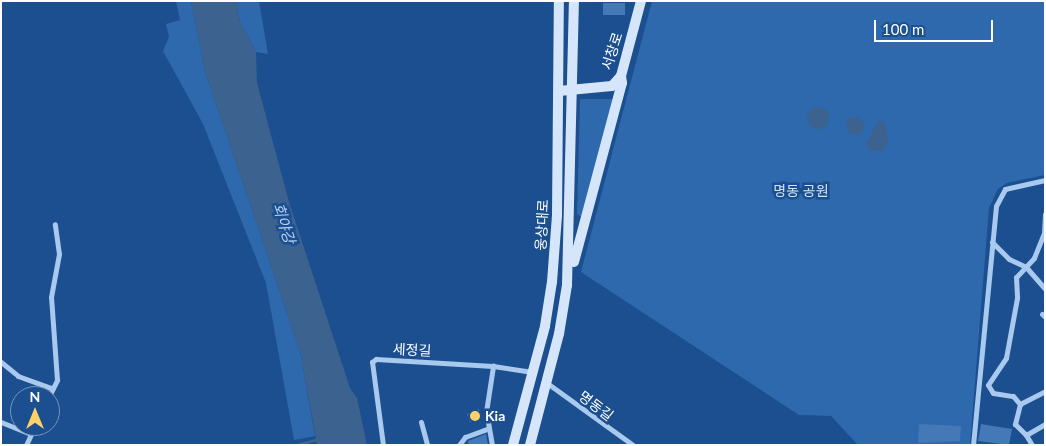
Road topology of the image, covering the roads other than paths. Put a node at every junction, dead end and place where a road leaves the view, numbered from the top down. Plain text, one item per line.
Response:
1 (559, 1) edge
2 (574, 1) edge
3 (641, 1) edge
4 (575, 71) junction
5 (621, 76) junction
6 (602, 89) junction
7 (575, 90) junction
8 (559, 91) junction
9 (1045, 180) edge
10 (1045, 214) edge
11 (55, 224) dead end
12 (992, 242) junction
13 (1026, 267) junction
14 (567, 285) junction
15 (1045, 289) edge
16 (1, 362) edge
17 (493, 366) junction
18 (534, 372) junction
19 (547, 383) junction
20 (979, 384) junction
21 (988, 385) junction
22 (45, 386) edge
23 (54, 386) edge
24 (1045, 391) edge
25 (1020, 404) junction
26 (421, 422) dead end
27 (1045, 424) edge
28 (487, 429) junction
29 (1026, 435) junction
30 (383, 445) edge
31 (427, 445) edge
32 (459, 445) edge
33 (492, 445) edge
34 (514, 445) edge
35 (530, 445) edge
36 (632, 445) edge
37 (973, 445) edge
38 (1032, 445) edge

1 - 8 main road, 웅상대로
2 - 4 main road, 웅상대로
3 - 5 main road, 서창로
4 - 6 main road
4 - 7 main road, 웅상대로
5 - 6 main road, 서창로
5 - 14 main road
6 - 7 main road, 서창로
7 - 8 main road, 서창로
7 - 14 main road, 웅상대로
8 - 18 main road, 웅상대로
9 - 12 street
10 - 13 street
11 - 23 street
12 - 13 street
12 - 20 street
13 - 15 street
13 - 21 street
14 - 19 main road, 웅상대로
16 - 22 street
17 - 18 street, 세정길
17 - 28 street
17 - 30 street, 세정길
18 - 34 main road, 웅상대로
19 - 35 main road, 웅상대로
19 - 36 street, 명동길
20 - 21 street
20 - 37 street
21 - 25 street
24 - 25 street
25 - 29 street
26 - 31 street
27 - 29 street
28 - 32 street
28 - 33 street
29 - 38 street

